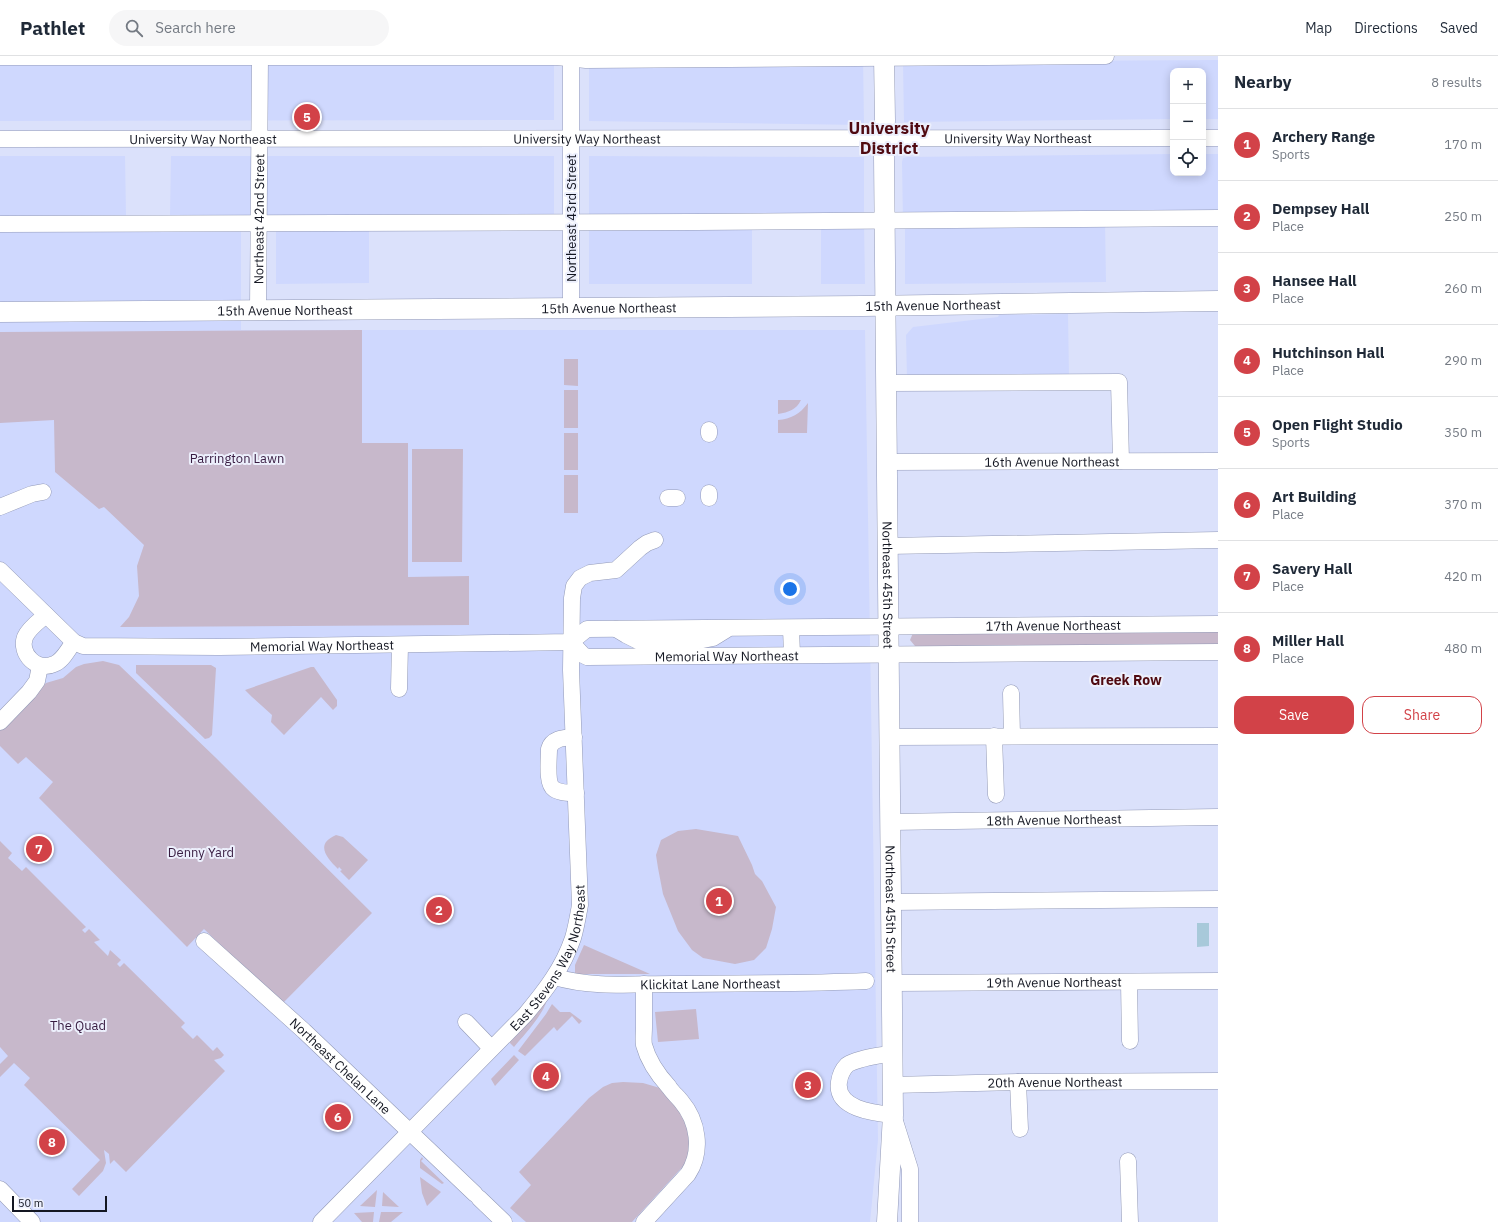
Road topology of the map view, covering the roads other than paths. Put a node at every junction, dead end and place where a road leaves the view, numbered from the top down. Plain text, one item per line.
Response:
1 (884, 56) edge
2 (1106, 56) edge
3 (0, 57) edge
4 (260, 57) edge
5 (514, 57) edge
6 (571, 57) edge
7 (884, 138) junction
8 (1170, 138) edge
9 (1206, 138) edge
10 (1218, 138) edge
11 (0, 139) edge
12 (259, 139) junction
13 (571, 139) junction
14 (1218, 218) edge
15 (884, 221) junction
16 (571, 222) junction
17 (259, 223) junction
18 (0, 224) edge
19 (1218, 301) edge
20 (885, 306) junction
21 (571, 308) junction
22 (258, 310) junction
23 (0, 312) edge
24 (886, 383) junction
25 (1121, 461) junction
26 (1218, 461) edge
27 (886, 462) junction
28 (43, 492) dead end
29 (0, 507) edge
30 (655, 540) dead end
31 (1218, 540) edge
32 (887, 546) junction
33 (0, 570) edge
34 (46, 615) junction
35 (1218, 624) edge
36 (888, 627) junction
37 (791, 628) junction
38 (74, 642) junction
39 (571, 642) junction
40 (400, 645) junction
41 (1218, 652) edge
42 (792, 655) junction
43 (888, 655) junction
44 (40, 666) junction
45 (399, 689) dead end
46 (1011, 693) dead end
47 (0, 722) edge
48 (994, 736) junction
49 (1012, 736) junction
50 (1218, 736) edge
51 (574, 737) junction
52 (889, 737) junction
53 (576, 793) junction
54 (996, 795) dead end
55 (1218, 818) edge
56 (890, 822) junction
57 (1218, 899) edge
58 (891, 902) junction
59 (204, 941) dead end
60 (554, 977) junction
61 (866, 981) dead end
62 (1218, 981) edge
63 (1129, 982) junction
64 (891, 983) junction
65 (644, 984) junction
66 (466, 1022) dead end
67 (1130, 1041) dead end
68 (491, 1048) junction
69 (892, 1053) junction
70 (1018, 1082) junction
71 (1218, 1082) edge
72 (892, 1085) junction
73 (893, 1114) junction
74 (1020, 1129) dead end
75 (410, 1132) junction
76 (1128, 1161) dead end
77 (0, 1189) edge
78 (32, 1222) edge
79 (321, 1222) edge
80 (504, 1222) edge
81 (644, 1222) edge
82 (887, 1222) edge
83 (910, 1222) edge
84 (1130, 1222) edge

1 - 2 street
1 - 6 street
1 - 7 main road, Northeast 45th Street
3 - 4 street
4 - 5 street
4 - 12 street, Northeast 42nd Street
5 - 6 street
6 - 13 street, Northeast 43rd Street
7 - 8 street, University Way Northeast
7 - 13 street, University Way Northeast
7 - 15 main road, Northeast 45th Street
9 - 10 street
11 - 12 street, University Way Northeast
12 - 13 street, University Way Northeast
12 - 17 street, Northeast 42nd Street
13 - 16 street, Northeast 43rd Street
14 - 15 street
15 - 16 street
15 - 20 main road, Northeast 45th Street
16 - 17 street
16 - 21 street, Northeast 43rd Street
17 - 18 street
17 - 22 street, Northeast 42nd Street
19 - 20 main road, 15th Avenue Northeast
20 - 21 main road, 15th Avenue Northeast
20 - 24 main road, Northeast 45th Street
21 - 22 main road, 15th Avenue Northeast
22 - 23 main road, 15th Avenue Northeast
24 - 25 street
24 - 27 main road, Northeast 45th Street
25 - 26 street, 16th Avenue Northeast
25 - 27 street, 16th Avenue Northeast
27 - 32 main road, Northeast 45th Street
28 - 29 street
30 - 39 street, East Stevens Way Northeast
31 - 32 street
32 - 36 main road, Northeast 45th Street
33 - 34 street
34 - 38 street
34 - 44 street
35 - 36 street, 17th Avenue Northeast
36 - 37 street
36 - 43 main road, Northeast 45th Street
37 - 39 street
37 - 42 street
38 - 40 street, Memorial Way Northeast
38 - 44 street
39 - 40 street, Memorial Way Northeast
39 - 42 street, Memorial Way Northeast
39 - 51 street, East Stevens Way Northeast
40 - 45 street
41 - 43 street
42 - 43 street, Memorial Way Northeast
43 - 52 main road, Northeast 45th Street
44 - 47 street
46 - 49 street
48 - 49 street
48 - 52 street
48 - 54 street
49 - 50 street
51 - 53 street, East Stevens Way Northeast
51 - 53 street
52 - 56 main road, Northeast 45th Street
53 - 60 street, East Stevens Way Northeast
55 - 56 street, 18th Avenue Northeast
56 - 58 main road, Northeast 45th Street
57 - 58 street
58 - 64 main road, Northeast 45th Street
59 - 75 street, Northeast Chelan Lane
60 - 65 street, Klickitat Lane Northeast
60 - 68 street, East Stevens Way Northeast
61 - 65 street, Klickitat Lane Northeast
62 - 63 street, 19th Avenue Northeast
63 - 64 street, 19th Avenue Northeast
63 - 67 street
64 - 69 main road, Northeast 45th Street
65 - 81 street
66 - 68 street
68 - 75 street, East Stevens Way Northeast
69 - 72 main road, Northeast 45th Street
69 - 73 street
70 - 71 street, 20th Avenue Northeast
70 - 72 street, 20th Avenue Northeast
70 - 74 street
72 - 73 main road, Northeast 45th Street
73 - 82 main road, Northeast 45th Street
73 - 83 street, Northeast 45th Street
75 - 79 street, East Stevens Way Northeast
75 - 80 street, Northeast Chelan Lane
76 - 84 street
77 - 78 street

